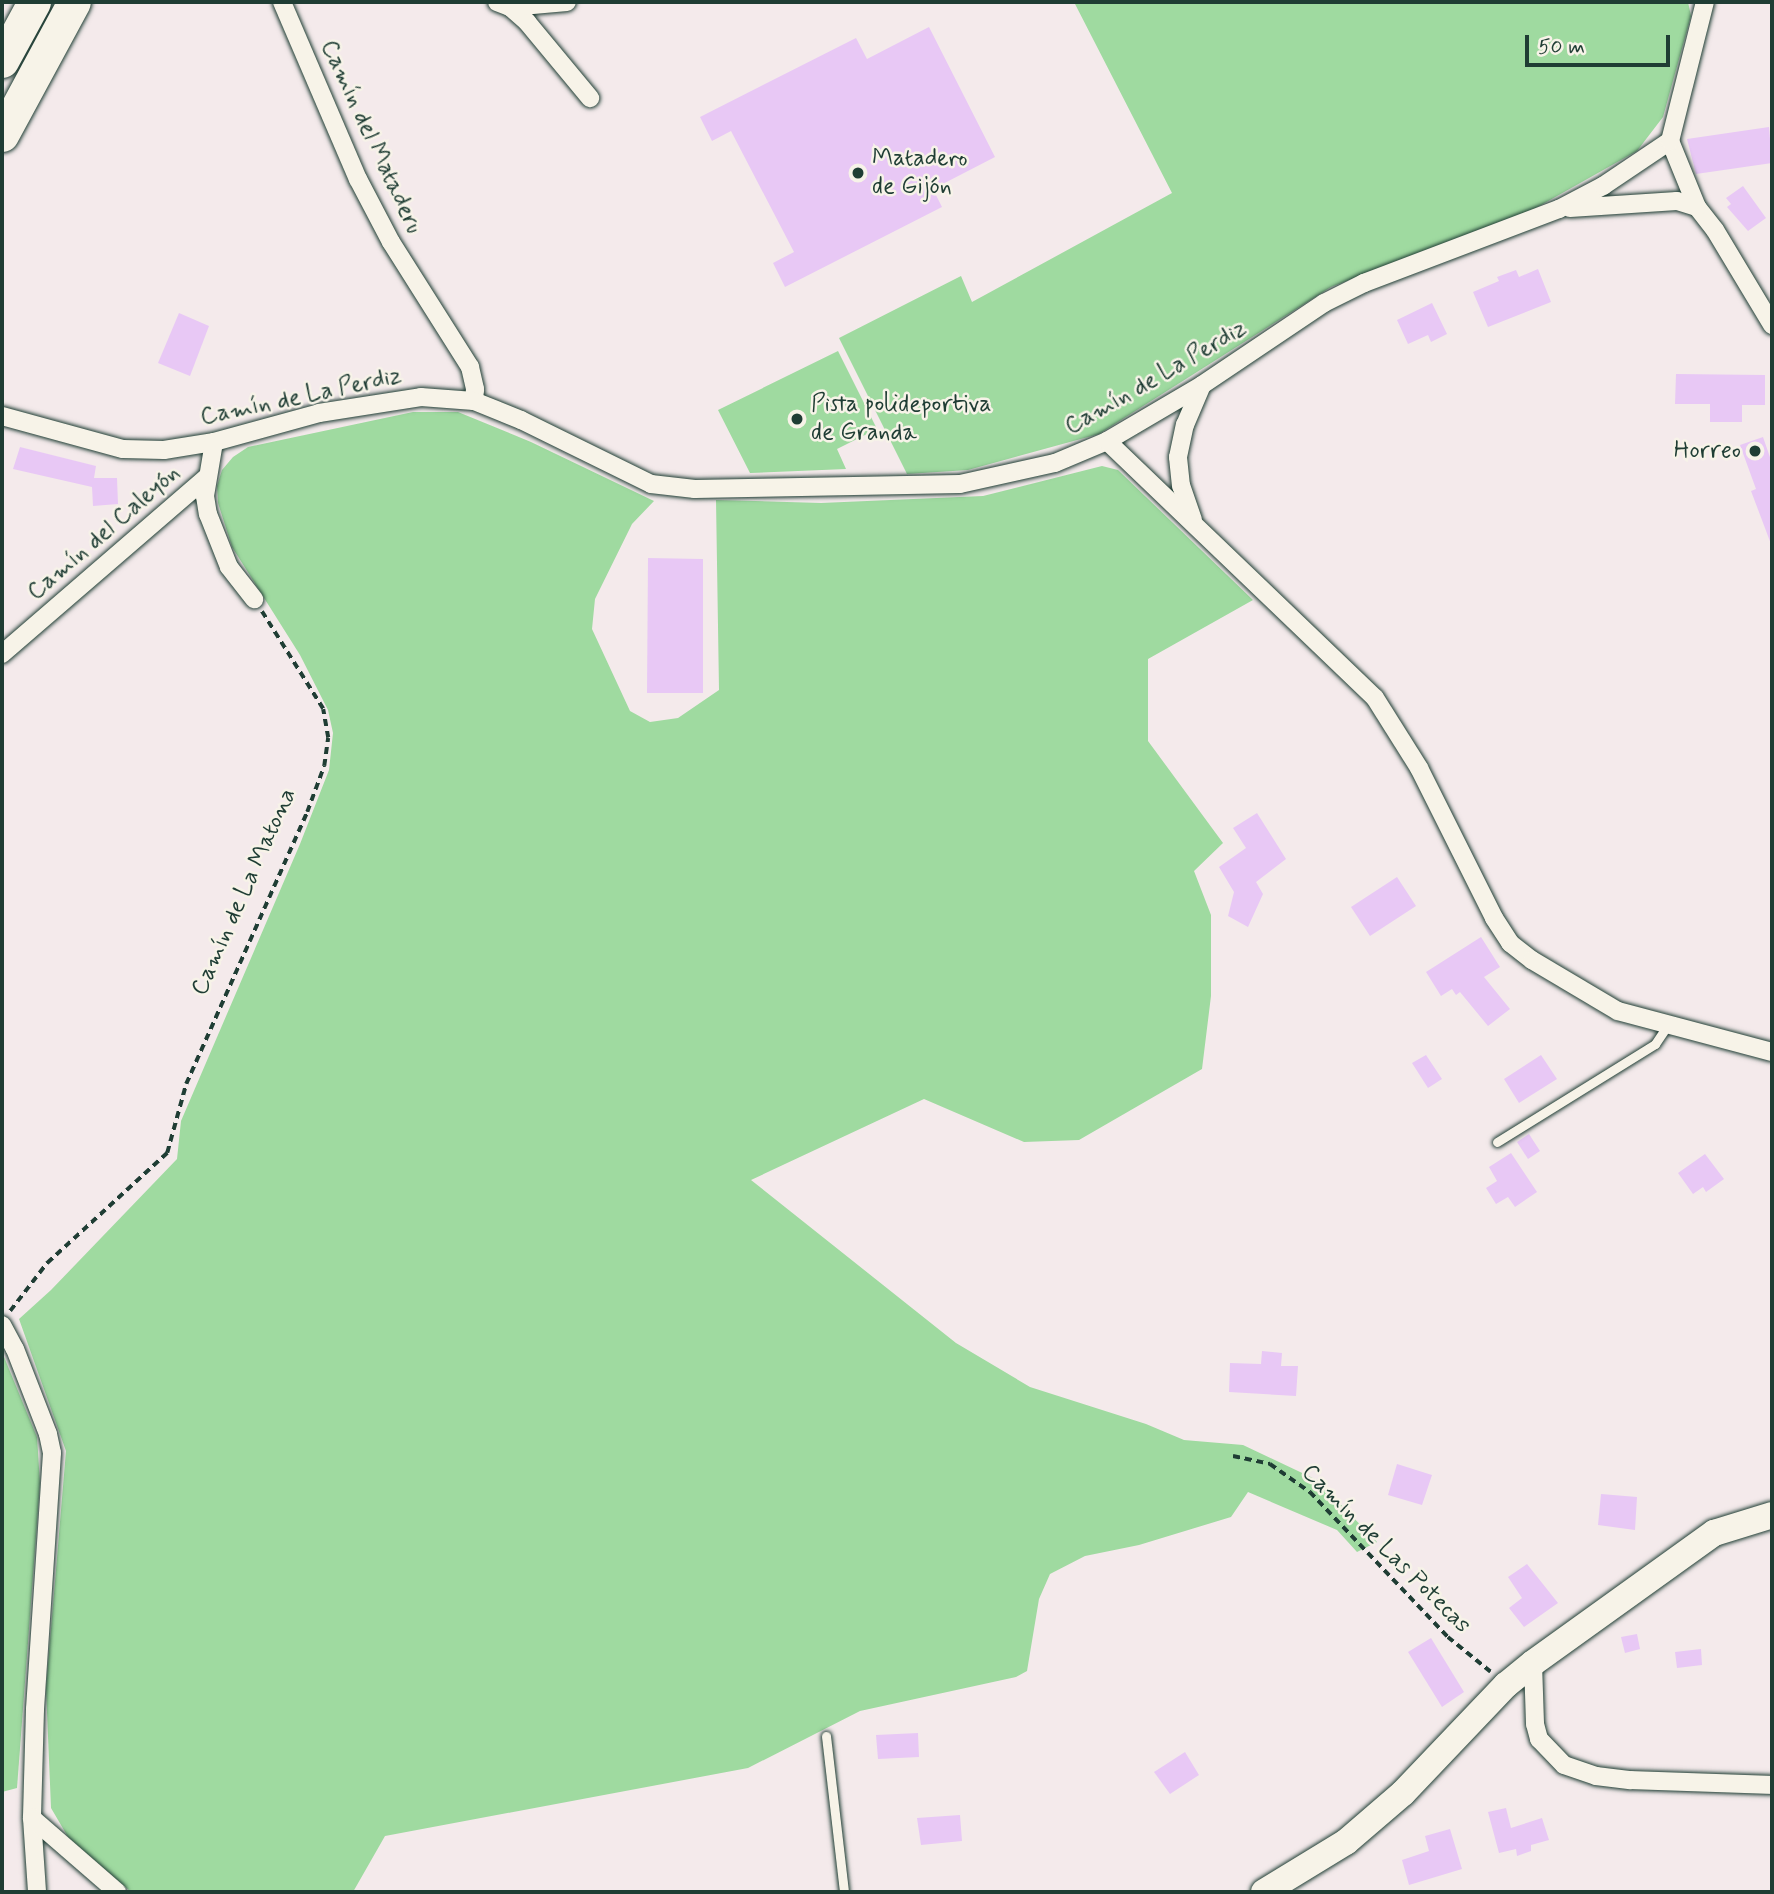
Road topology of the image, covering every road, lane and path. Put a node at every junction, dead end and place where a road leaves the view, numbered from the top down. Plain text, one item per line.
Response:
1 (34, 2) edge
2 (74, 2) edge
3 (282, 2) edge
4 (567, 2) edge
5 (1705, 2) edge
6 (503, 4) edge
7 (2, 61) edge
8 (590, 98) dead end
9 (2, 135) edge
10 (1670, 141) junction
11 (1697, 207) junction
12 (1559, 209) junction
13 (1772, 325) edge
14 (1202, 385) junction
15 (474, 401) junction
16 (2, 416) edge
17 (1107, 440) junction
18 (214, 442) junction
19 (207, 477) junction
20 (1198, 529) junction
21 (254, 599) joint
22 (2, 654) edge
23 (1667, 1026) junction
24 (1772, 1052) edge
25 (1497, 1142) dead end
26 (2, 1323) edge
27 (1233, 1456) dead end
28 (1772, 1515) edge
29 (1533, 1663) junction
30 (1506, 1685) junction
31 (826, 1736) dead end
32 (1772, 1786) edge
33 (32, 1818) junction
34 (37, 1892) edge
35 (117, 1892) edge
36 (844, 1892) edge
37 (1264, 1892) edge

1 - 7 highway
2 - 9 highway
3 - 15 street, Camín del Mataderu
4 - 6 street
5 - 10 street
6 - 8 street
10 - 11 street
10 - 12 street, Camín de La Perdiz
11 - 12 street
11 - 13 street
12 - 14 street, Camín de La Perdiz
14 - 17 street, Camín de La Perdiz
14 - 20 street
15 - 17 street, Camín de La Perdiz
15 - 18 street, Camín de La Perdiz
16 - 18 street, Camín de La Perdiz
17 - 20 street
18 - 19 street
19 - 21 street
19 - 22 street, Camín del Caleyón
20 - 23 street
21 - 26 path, Camín de La Matona
23 - 24 street
23 - 25 lane
26 - 33 street
27 - 30 path, Camín de Las Potecas
28 - 29 street
29 - 30 street
29 - 32 street
30 - 37 street
31 - 36 lane
33 - 34 street
33 - 35 street

